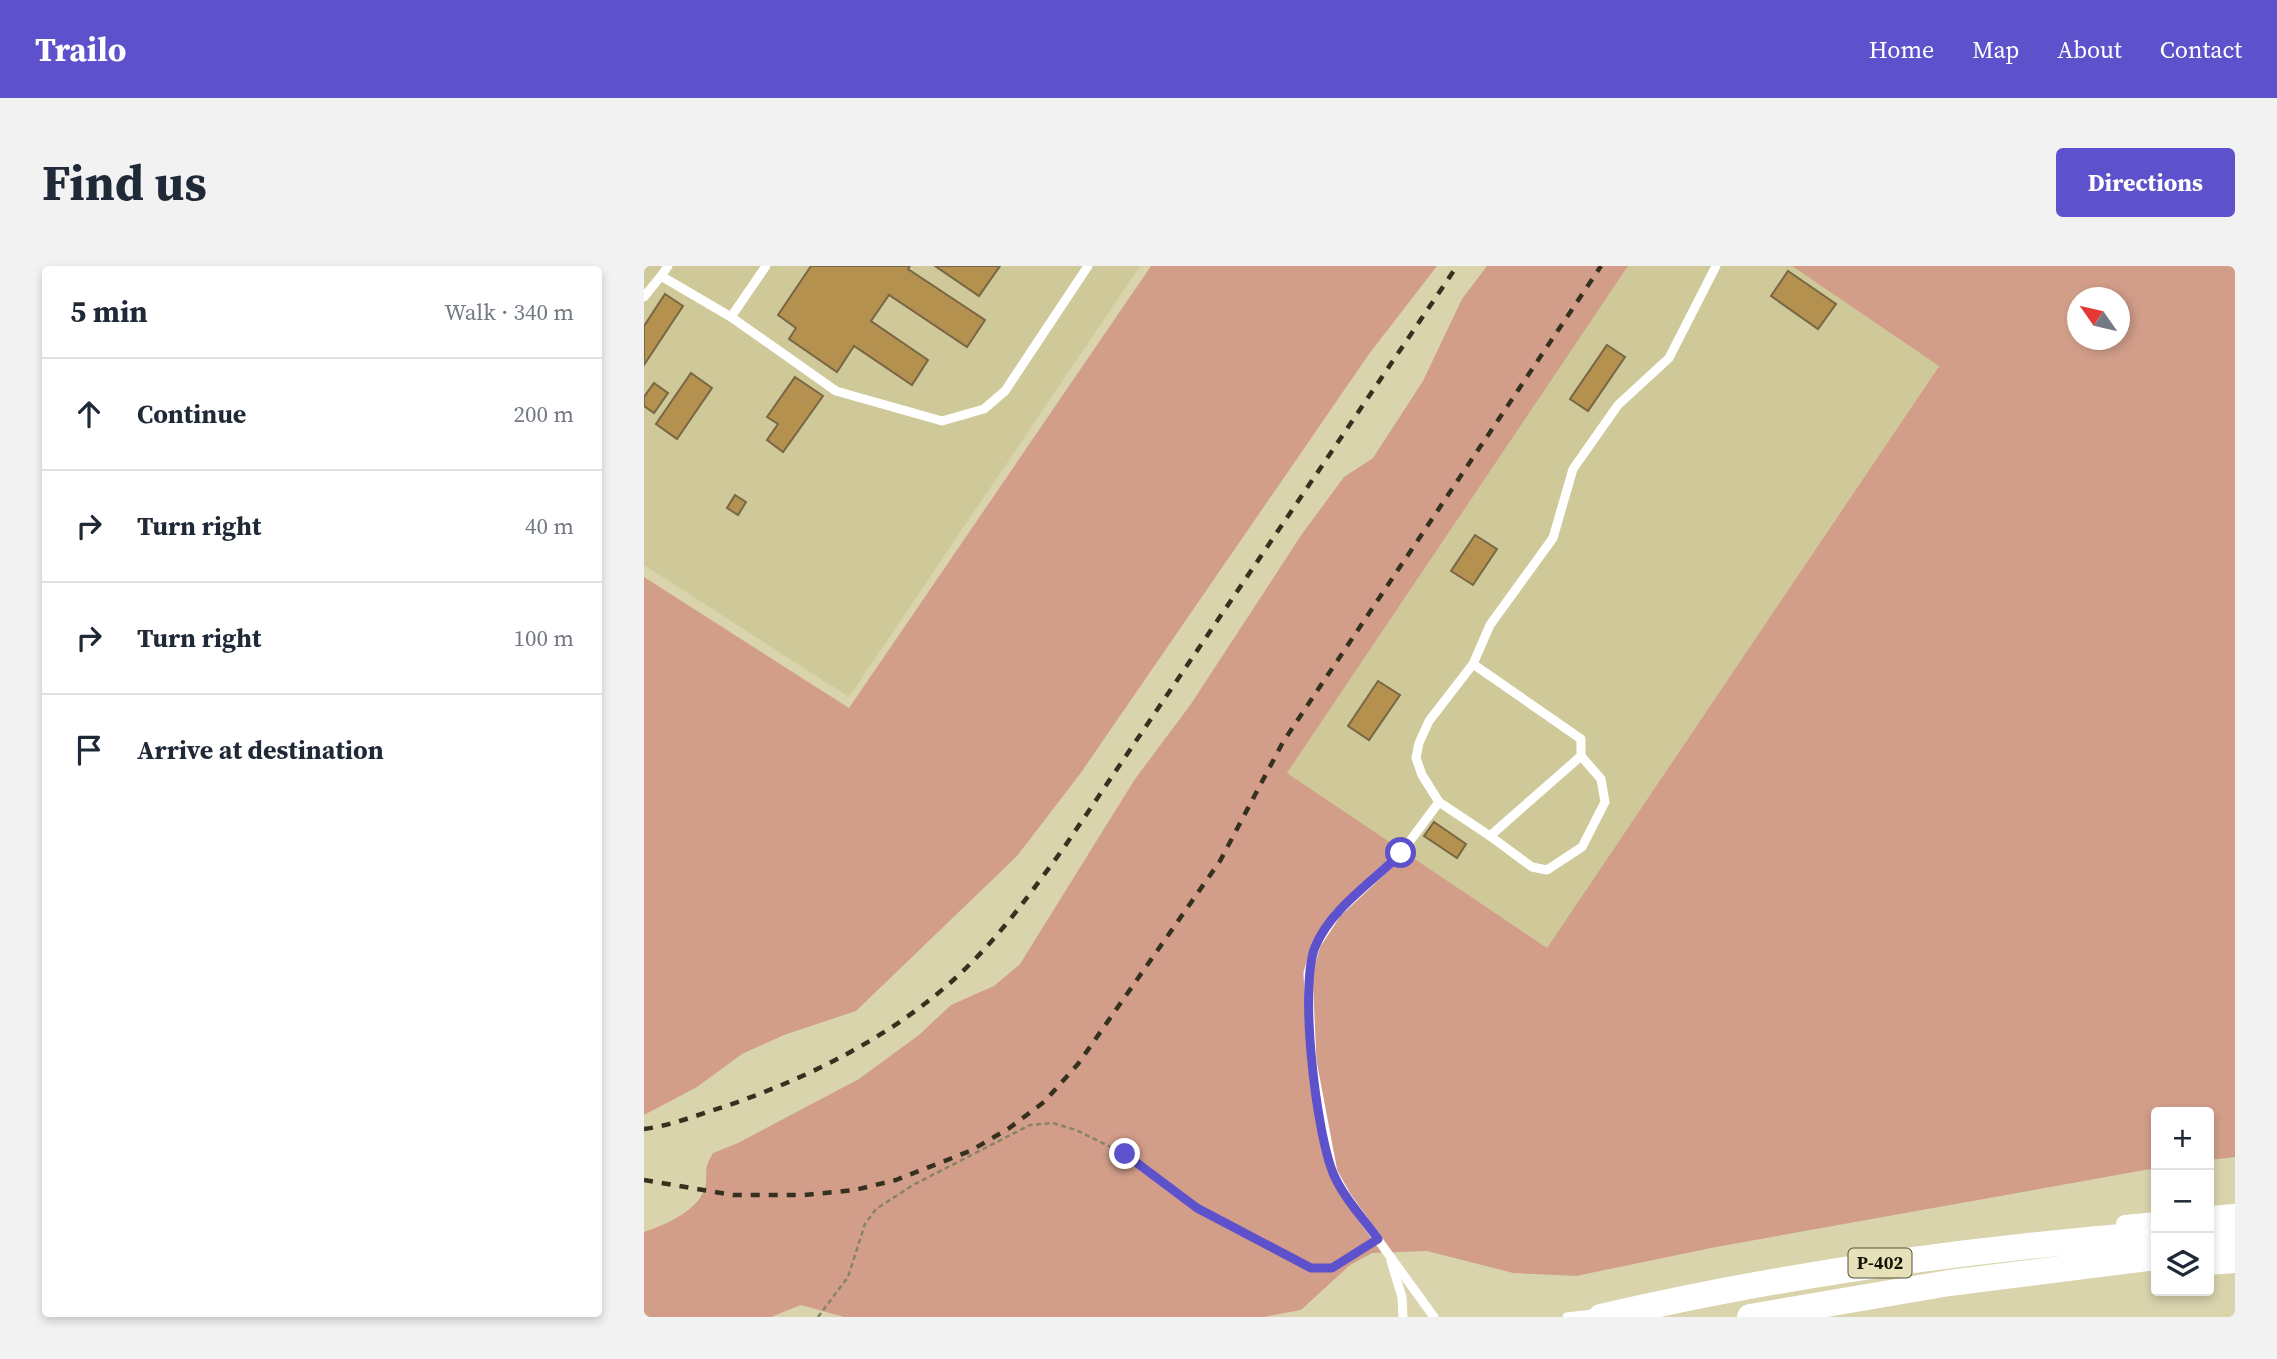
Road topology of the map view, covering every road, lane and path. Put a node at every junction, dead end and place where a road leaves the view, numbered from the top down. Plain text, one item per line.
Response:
1 (668, 266) edge
2 (766, 266) edge
3 (1088, 266) edge
4 (1716, 266) edge
5 (661, 276) junction
6 (644, 297) edge
7 (731, 317) junction
8 (1473, 664) junction
9 (1581, 756) junction
10 (1439, 802) junction
11 (1490, 836) junction
12 (2235, 1213) edge
13 (2214, 1215) edge
14 (2151, 1221) edge
15 (2235, 1228) edge
16 (2214, 1230) edge
17 (2151, 1234) edge
18 (1378, 1239) junction
19 (1988, 1248) junction
20 (2235, 1250) edge
21 (2214, 1252) edge
22 (1388, 1253) junction
23 (2151, 1258) edge
24 (2235, 1264) edge
25 (2214, 1266) edge
26 (2151, 1270) edge
27 (1990, 1277) junction
28 (1644, 1307) junction
29 (818, 1317) edge
30 (1403, 1317) edge
31 (1434, 1317) edge
32 (1567, 1317) edge
33 (1601, 1317) edge
34 (1750, 1317) edge

1 - 5 lane
2 - 7 lane
3 - 7 lane
4 - 8 lane
5 - 6 lane
5 - 7 lane
8 - 9 lane
8 - 10 lane
9 - 11 lane
9 - 11 lane
10 - 11 lane
10 - 18 lane
12 - 13 street
14 - 19 street
15 - 16 main road
17 - 19 main road, Р-402
18 - 22 lane
18 - 29 path
19 - 28 main road, Р-402
20 - 21 main road
22 - 30 lane
22 - 31 lane
23 - 27 main road, Р-402
24 - 25 street
26 - 27 street
27 - 34 main road, Р-402
28 - 32 lane
28 - 33 main road

